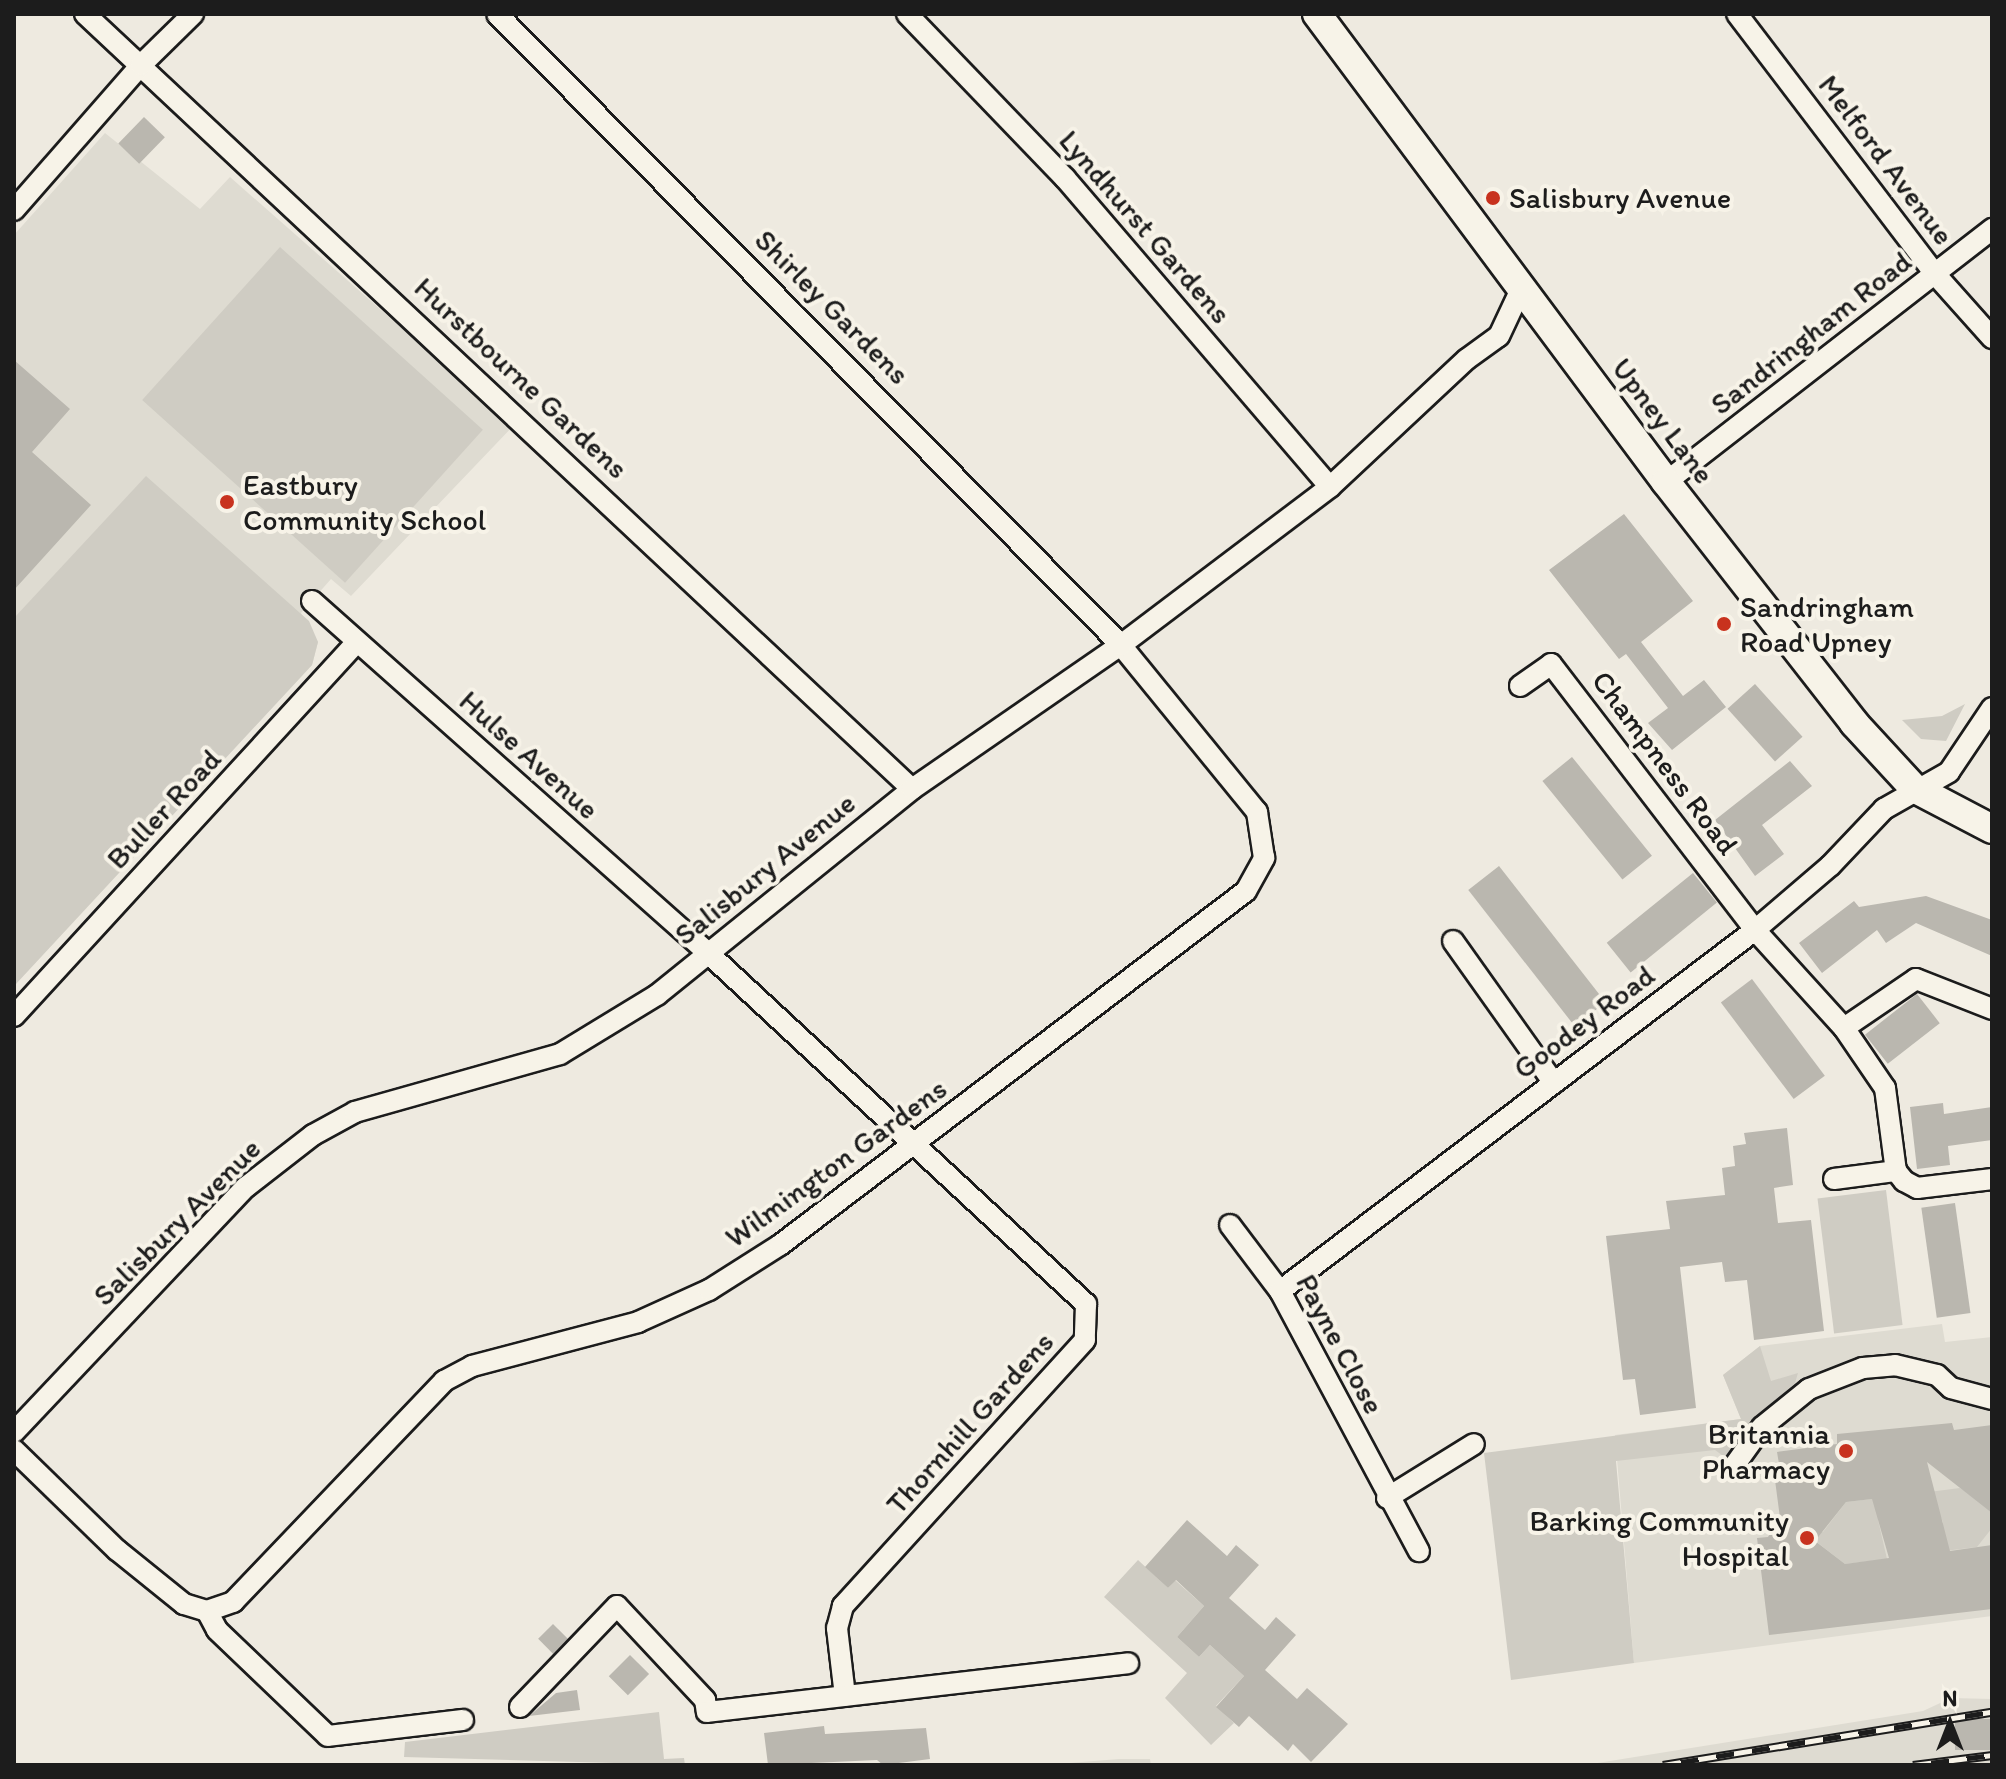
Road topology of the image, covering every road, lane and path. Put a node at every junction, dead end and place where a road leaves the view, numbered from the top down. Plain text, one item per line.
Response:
1 (85, 14) edge
2 (193, 14) edge
3 (497, 14) edge
4 (907, 14) edge
5 (1317, 14) edge
6 (1737, 14) edge
7 (141, 65) junction
8 (14, 210) edge
9 (1992, 229) edge
10 (1935, 274) junction
11 (1521, 289) junction
12 (1992, 338) edge
13 (1666, 482) junction
14 (1330, 487) junction
15 (312, 601) dead end
16 (357, 642) junction
17 (1121, 645) junction
18 (1520, 686) dead end
19 (1992, 708) edge
20 (1914, 788) junction
21 (912, 789) junction
22 (1992, 829) edge
23 (1755, 930) junction
24 (1453, 941) dead end
25 (708, 953) junction
26 (1992, 1009) edge
27 (14, 1016) edge
28 (1844, 1028) junction
29 (1554, 1083) junction
30 (916, 1143) junction
31 (1896, 1171) junction
32 (1834, 1179) dead end
33 (1992, 1179) edge
34 (1230, 1225) dead end
35 (1280, 1291) junction
36 (1992, 1399) edge
37 (14, 1432) edge
38 (1474, 1444) dead end
39 (14, 1450) edge
40 (1734, 1466) dead end
41 (1387, 1498) junction
42 (1419, 1551) dead end
43 (207, 1611) junction
44 (1128, 1663) dead end
45 (845, 1696) junction
46 (520, 1707) dead end
47 (463, 1720) dead end

1 - 7 street, Hurstbourne Gardens
2 - 7 street
3 - 17 street, Shirley Gardens
4 - 14 street, Lyndhurst Gardens
5 - 11 street, Upney Lane
6 - 10 street, Melford Avenue
7 - 8 street
7 - 21 street, Hurstbourne Gardens
9 - 10 street, Sandringham Road
10 - 12 street, Melford Avenue
10 - 13 street, Sandringham Road
11 - 13 street, Upney Lane
11 - 14 street, Salisbury Avenue
13 - 20 street, Upney Lane
14 - 17 street, Salisbury Avenue
15 - 16 street, Hulse Avenue
16 - 25 street, Hulse Avenue
16 - 27 street, Buller Road
17 - 21 street, Salisbury Avenue
17 - 30 street, Wilmington Gardens
18 - 23 street, Champness Road
19 - 20 street, Goodey Road
20 - 22 street, Upney Lane
20 - 23 street, Goodey Road
21 - 25 street, Salisbury Avenue
23 - 28 street
23 - 29 street, Goodey Road
24 - 29 street
25 - 30 street, Thornhill Gardens
25 - 37 street, Salisbury Avenue
26 - 28 street
28 - 31 street
29 - 35 street, Goodey Road
30 - 43 street, Wilmington Gardens
30 - 45 street, Thornhill Gardens
31 - 32 street
31 - 33 street
34 - 35 street, Payne Close
35 - 41 street, Payne Close
36 - 40 street
38 - 41 street
39 - 43 street
41 - 42 street, Payne Close
43 - 47 street
44 - 45 street
45 - 46 street

